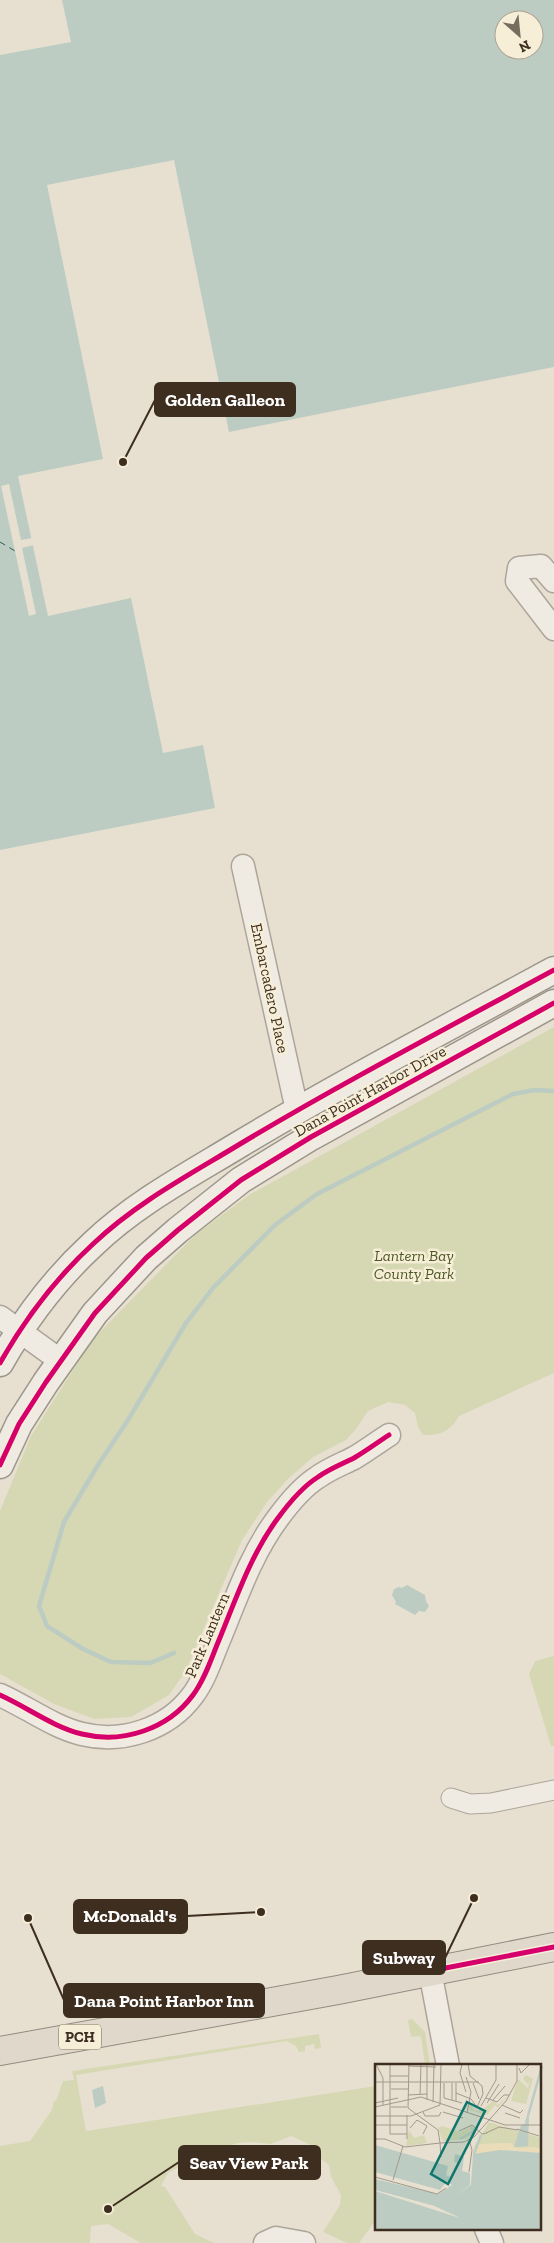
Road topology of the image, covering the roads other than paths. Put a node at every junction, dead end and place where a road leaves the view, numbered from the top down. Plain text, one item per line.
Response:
1 (554, 582) edge
2 (554, 628) edge
3 (243, 866) dead end
4 (554, 970) edge
5 (554, 1003) edge
6 (297, 1110) junction
7 (311, 1138) junction
8 (10, 1324) edge
9 (61, 1361) junction
10 (0, 1363) edge
11 (389, 1434) dead end
12 (0, 1465) edge
13 (0, 1695) edge
14 (554, 1790) edge
15 (451, 1798) dead end
16 (554, 1947) edge
17 (430, 1971) junction
18 (0, 2051) edge
19 (448, 2064) edge
20 (486, 2230) edge
21 (265, 2243) edge
22 (304, 2243) edge
23 (492, 2243) edge

1 - 2 street
3 - 6 street, Embarcadero Place
4 - 6 main road, Dana Point Harbor Drive
5 - 7 main road, Dana Point Harbor Drive
6 - 7 main road
6 - 8 main road, Dana Point Harbor Drive
7 - 9 main road, Dana Point Harbor Drive
8 - 9 street
8 - 10 main road, Dana Point Harbor Drive
9 - 12 main road, Dana Point Harbor Drive
11 - 13 street, Park Lantern
14 - 15 street
16 - 17 highway, PCH
17 - 18 highway, PCH
17 - 19 street
20 - 23 street
21 - 22 street

